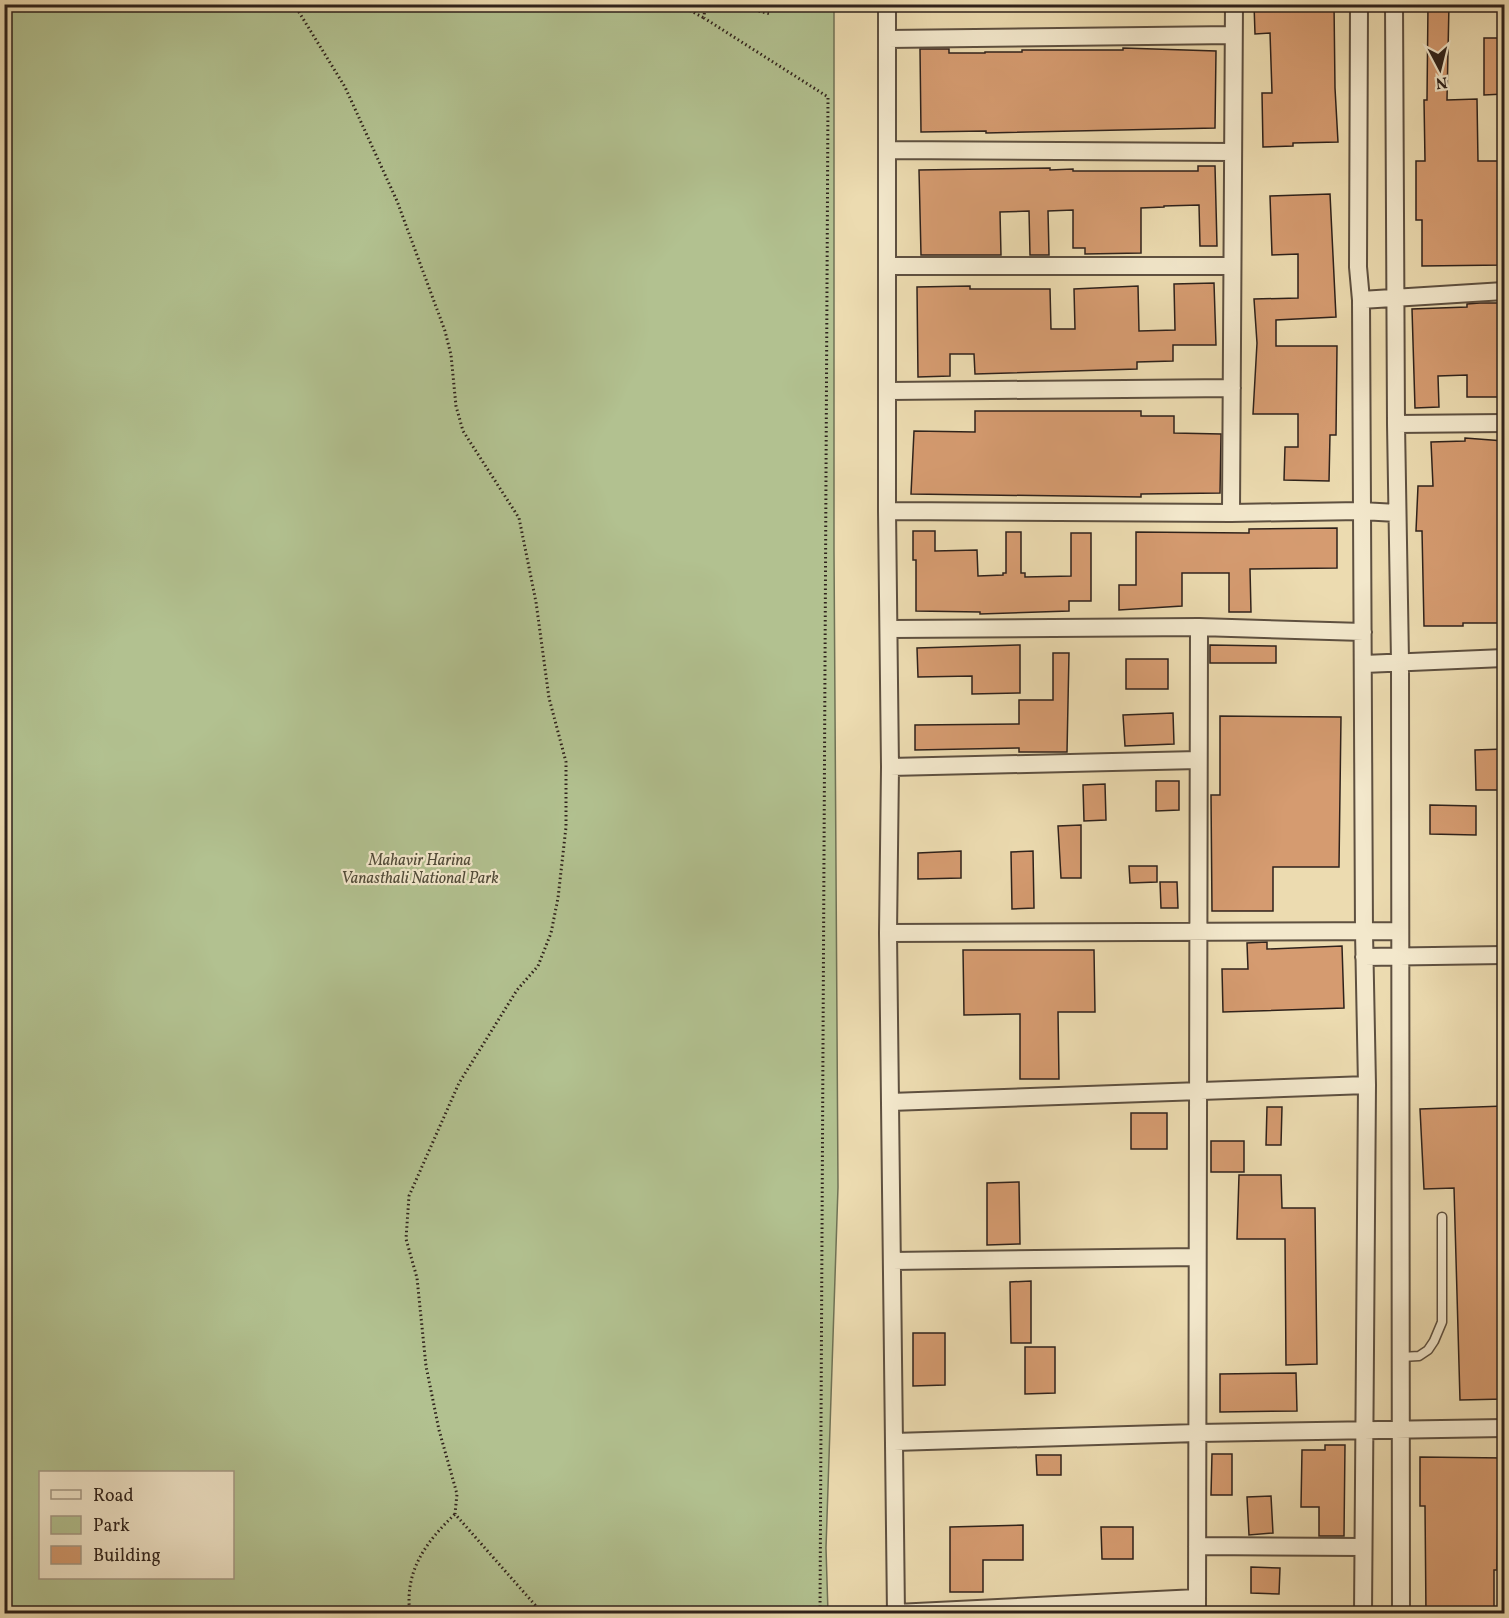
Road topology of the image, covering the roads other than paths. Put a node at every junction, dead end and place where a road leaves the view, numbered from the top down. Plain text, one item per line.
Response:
1 (887, 4) edge
2 (1234, 4) edge
3 (1359, 4) edge
4 (1394, 4) edge
5 (1233, 34) junction
6 (888, 39) junction
7 (888, 150) junction
8 (1233, 152) junction
9 (888, 266) junction
10 (1232, 266) junction
11 (1504, 291) edge
12 (1395, 298) junction
13 (1361, 300) junction
14 (1232, 388) junction
15 (889, 391) junction
16 (1504, 423) edge
17 (1396, 424) junction
18 (887, 511) junction
19 (1361, 511) junction
20 (1231, 513) junction
21 (1397, 513) junction
22 (1199, 627) junction
23 (890, 629) junction
24 (1363, 632) junction
25 (1504, 658) edge
26 (1400, 661) junction
27 (1364, 663) junction
28 (1198, 760) junction
29 (890, 767) junction
30 (1400, 931) junction
31 (1364, 932) junction
32 (888, 933) junction
33 (1198, 933) junction
34 (1504, 955) edge
35 (1364, 957) junction
36 (1400, 957) junction
37 (1366, 1085) junction
38 (1198, 1092) junction
39 (890, 1102) junction
40 (1442, 1217) dead end
41 (1197, 1257) junction
42 (892, 1261) junction
43 (1401, 1357) junction
44 (1504, 1428) edge
45 (1401, 1429) junction
46 (1364, 1430) junction
47 (1197, 1433) junction
48 (894, 1442) junction
49 (1197, 1546) junction
50 (1363, 1546) junction
51 (1197, 1606) edge
52 (896, 1613) edge
53 (1363, 1614) edge
54 (1401, 1614) edge

1 - 6 street
2 - 5 street
3 - 13 street
4 - 12 street
5 - 6 street
5 - 8 street
6 - 7 street
7 - 8 street
7 - 9 street
8 - 10 street
9 - 10 street
9 - 15 street
10 - 14 street
11 - 12 street
12 - 13 street
12 - 17 street
13 - 19 street
14 - 15 street
14 - 20 street
15 - 18 street
16 - 17 street
17 - 21 street
18 - 20 street
18 - 23 street
19 - 20 street
19 - 21 street
19 - 24 street
21 - 26 street
22 - 23 street
22 - 24 street
22 - 28 street
23 - 29 street
24 - 27 street
25 - 26 street
26 - 27 street
26 - 30 street
27 - 31 street
28 - 29 street
28 - 33 street
29 - 32 street
30 - 31 street
30 - 36 street
31 - 33 street
31 - 35 street
32 - 33 street
32 - 39 street
33 - 38 street
34 - 36 street
35 - 36 street
35 - 37 street
36 - 43 street
37 - 38 street
37 - 46 street
38 - 39 street
38 - 41 street
39 - 42 street
40 - 43 lane
41 - 42 street
41 - 47 street
42 - 48 street
43 - 45 street
44 - 45 street
45 - 46 street
45 - 54 street
46 - 47 street
46 - 50 street
47 - 48 street
47 - 49 street
48 - 52 street
49 - 50 street
49 - 51 street
50 - 53 street
51 - 52 street

